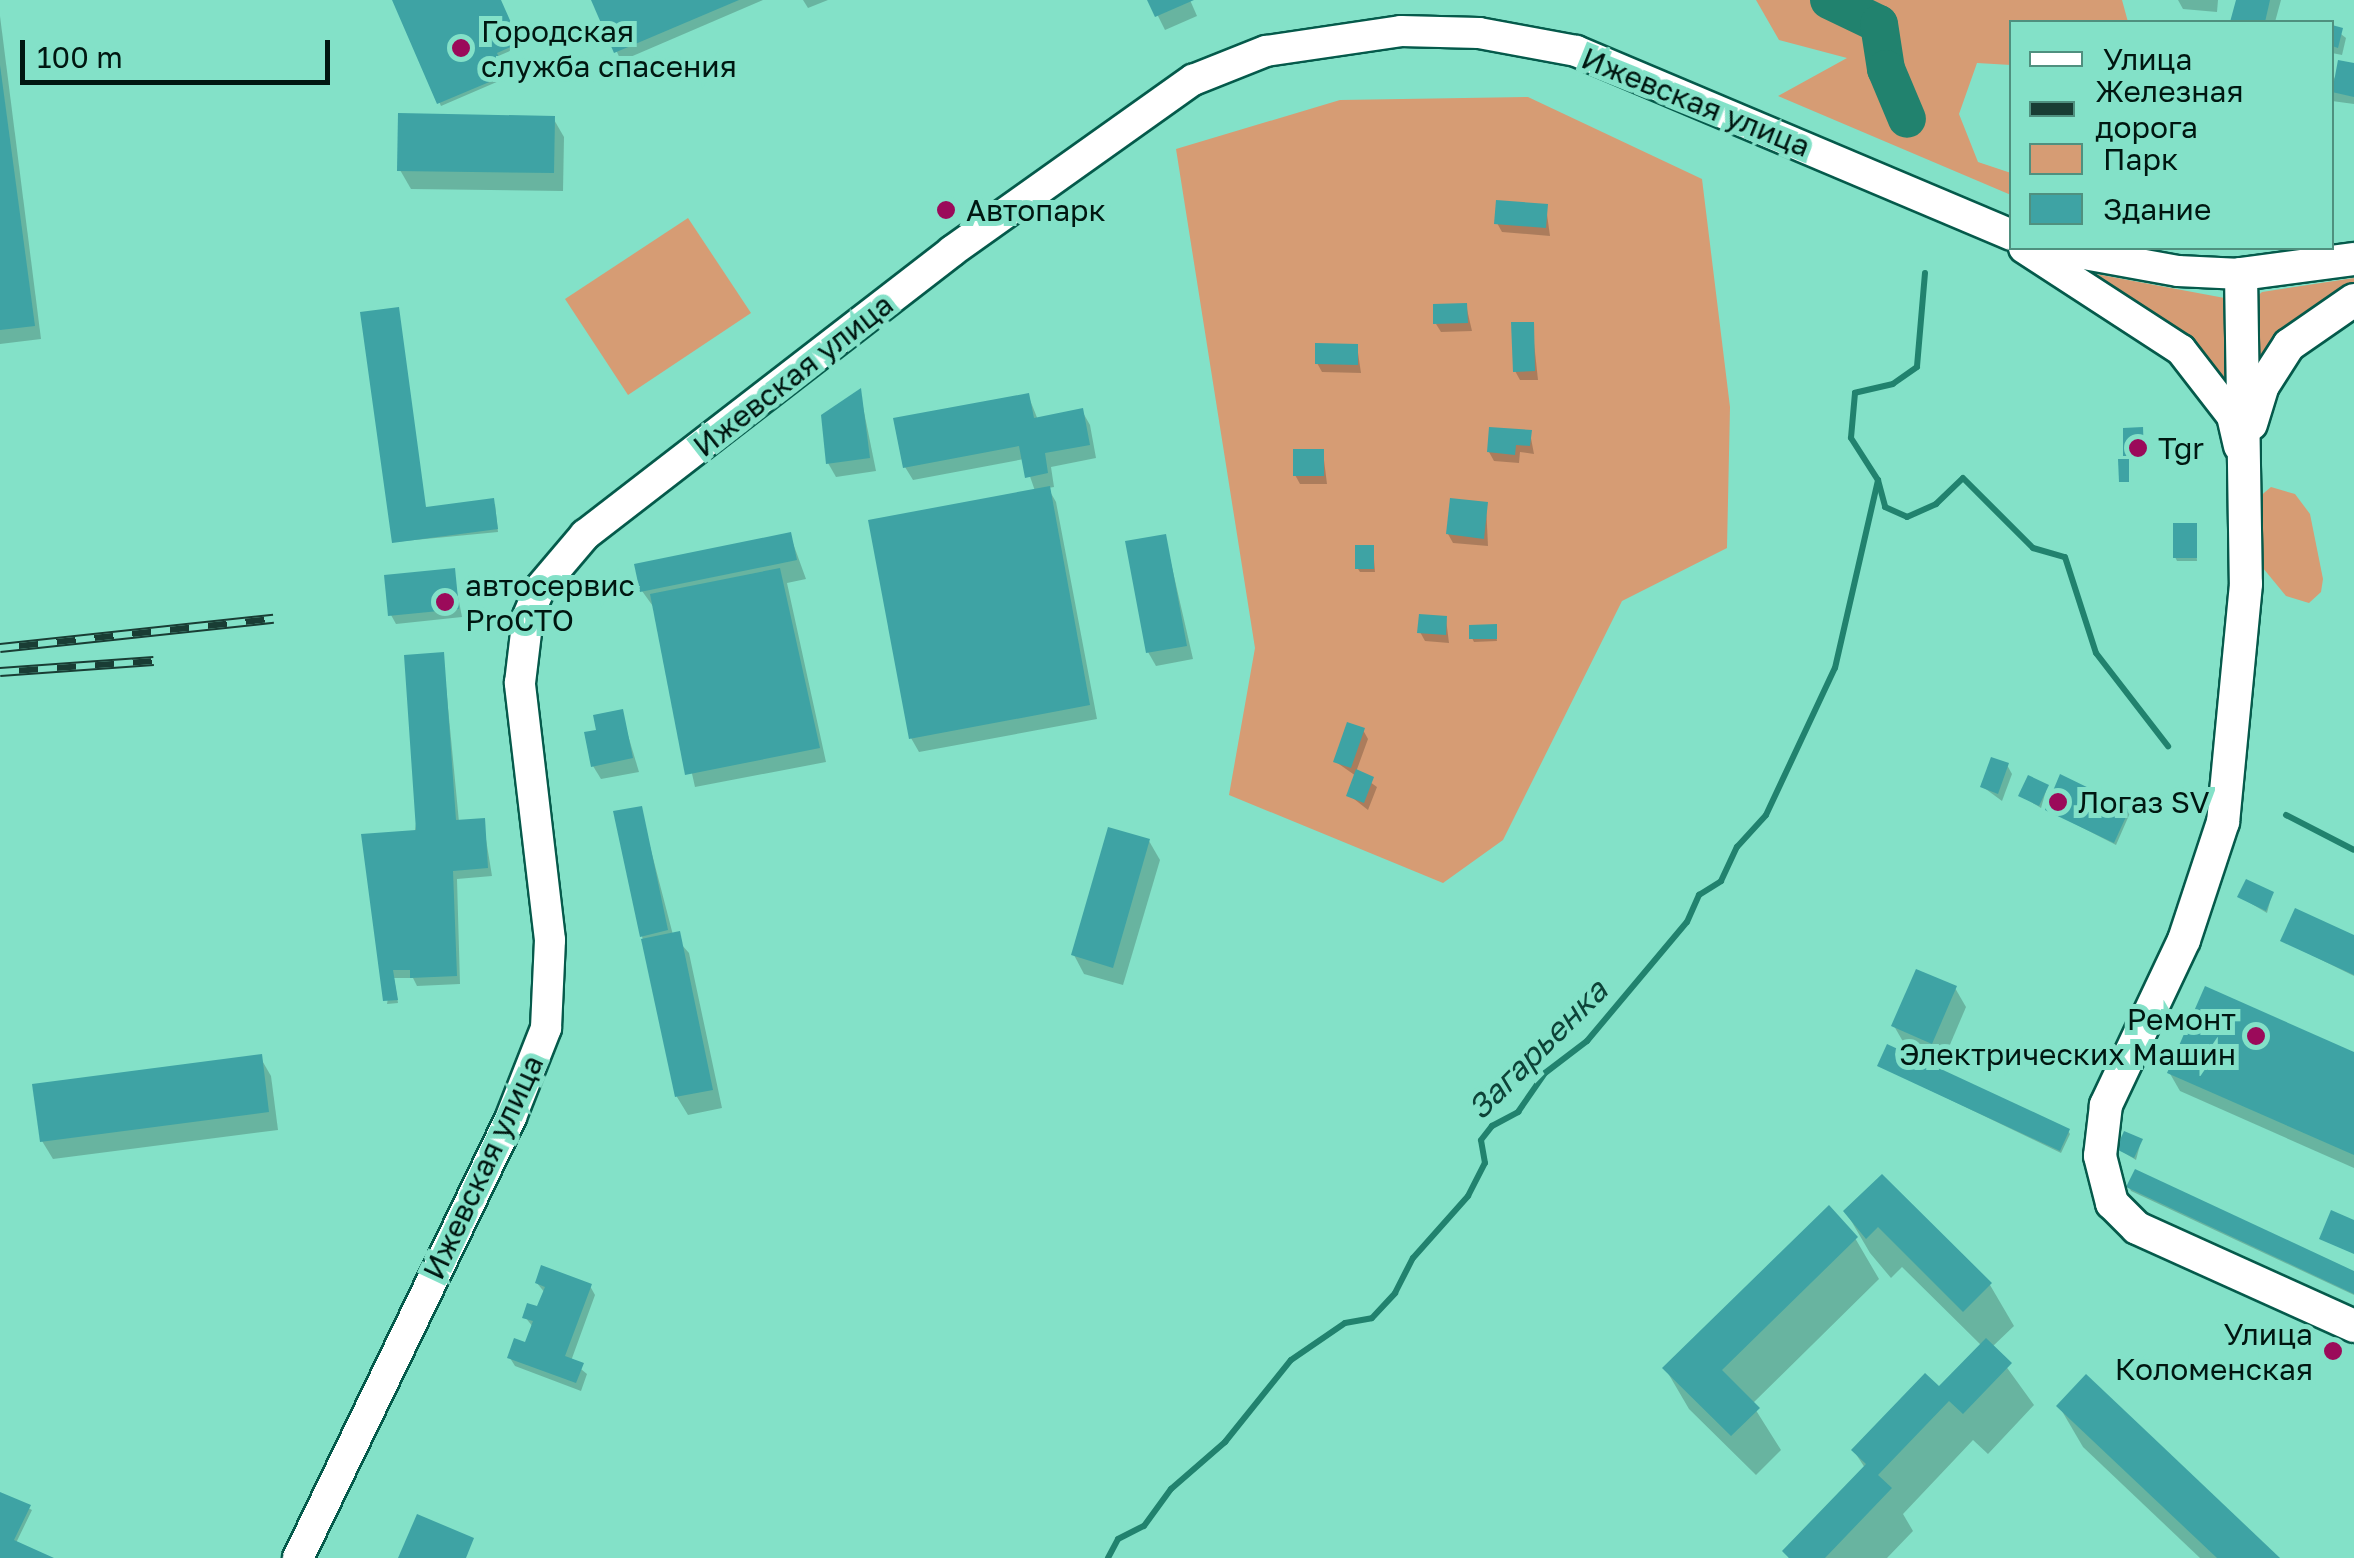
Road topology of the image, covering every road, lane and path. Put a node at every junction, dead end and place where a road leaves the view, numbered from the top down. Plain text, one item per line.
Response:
1 (2005, 234) edge
2 (2027, 250) edge
3 (2062, 250) edge
4 (2354, 259) edge
5 (2241, 274) junction
6 (2354, 300) edge
7 (2246, 473) junction
8 (2354, 1326) edge
9 (298, 1558) edge

1 - 9 street, Ижевская улица
2 - 7 street
3 - 5 street
4 - 5 main road
5 - 7 main road
6 - 7 main road
7 - 8 main road

